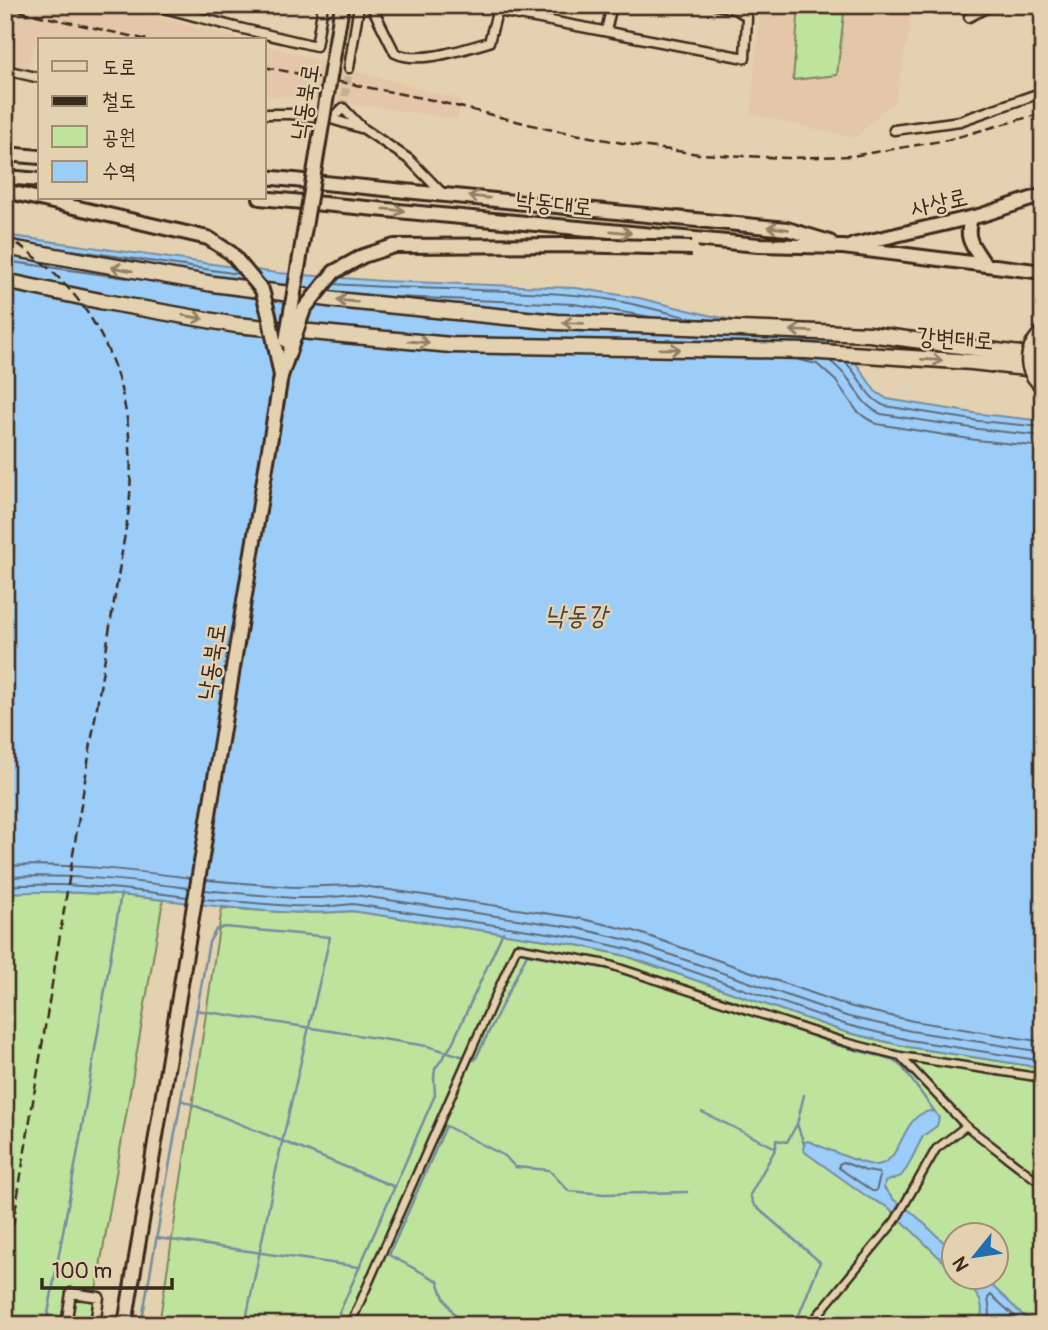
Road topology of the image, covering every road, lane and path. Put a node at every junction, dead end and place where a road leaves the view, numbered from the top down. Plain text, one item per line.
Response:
1 (153, 5) edge
2 (323, 5) edge
3 (342, 5) edge
4 (359, 5) edge
5 (371, 5) edge
6 (612, 5) edge
7 (716, 5) edge
8 (992, 5) edge
9 (499, 8) edge
10 (969, 17) dead end
11 (606, 32) junction
12 (349, 68) tunnel mouth
13 (5, 70) edge
14 (38, 78) edge
15 (1043, 92) edge
16 (266, 114) edge
17 (328, 118) junction
18 (364, 129) junction
19 (894, 130) dead end
20 (5, 154) edge
21 (38, 157) edge
22 (5, 177) edge
23 (266, 177) edge
24 (38, 180) edge
25 (5, 191) edge
26 (443, 194) junction
27 (1043, 195) edge
28 (266, 198) edge
29 (38, 199) edge
30 (44, 200) edge
31 (971, 218) junction
32 (5, 247) edge
33 (844, 247) junction
34 (985, 265) junction
35 (1043, 272) edge
36 (5, 281) edge
37 (1043, 332) edge
38 (1043, 357) edge
39 (1043, 370) edge
40 (281, 376) junction
41 (1043, 386) edge
42 (900, 1056) junction
43 (1043, 1078) edge
44 (966, 1126) junction
45 (1043, 1185) edge
46 (66, 1325) edge
47 (95, 1325) edge
48 (125, 1325) edge
49 (350, 1325) edge
50 (813, 1325) edge

1 - 2 street
3 - 40 main road, 낙동북로, bridge
4 - 12 street
5 - 9 street
6 - 11 street
7 - 11 street
8 - 10 street
9 - 11 street
13 - 14 street
15 - 19 street
16 - 17 street
17 - 18 street
17 - 18 street
18 - 26 street
20 - 21 main road
22 - 24 main road
23 - 26 main road, 낙동대로
25 - 29 main road, bridge
33 -> 26 main road, 낙동대로
27 - 31 main road, 사상로
28 -> 33 main road, 낙동대로
30 - 40 main road, bridge
31 - 33 main road, 사상로
31 - 34 main road
38 -> 32 highway, 강변대로, bridge
33 - 34 main road, 낙동대로
33 - 40 main road, bridge
34 - 35 main road, 낙동대로
36 -> 39 highway, 강변대로, bridge
37 - 41 highway, bridge
40 - 48 main road, 낙동북로
42 - 43 street
42 - 44 street
42 - 49 street
44 - 45 street
44 - 50 street
46 - 47 street

